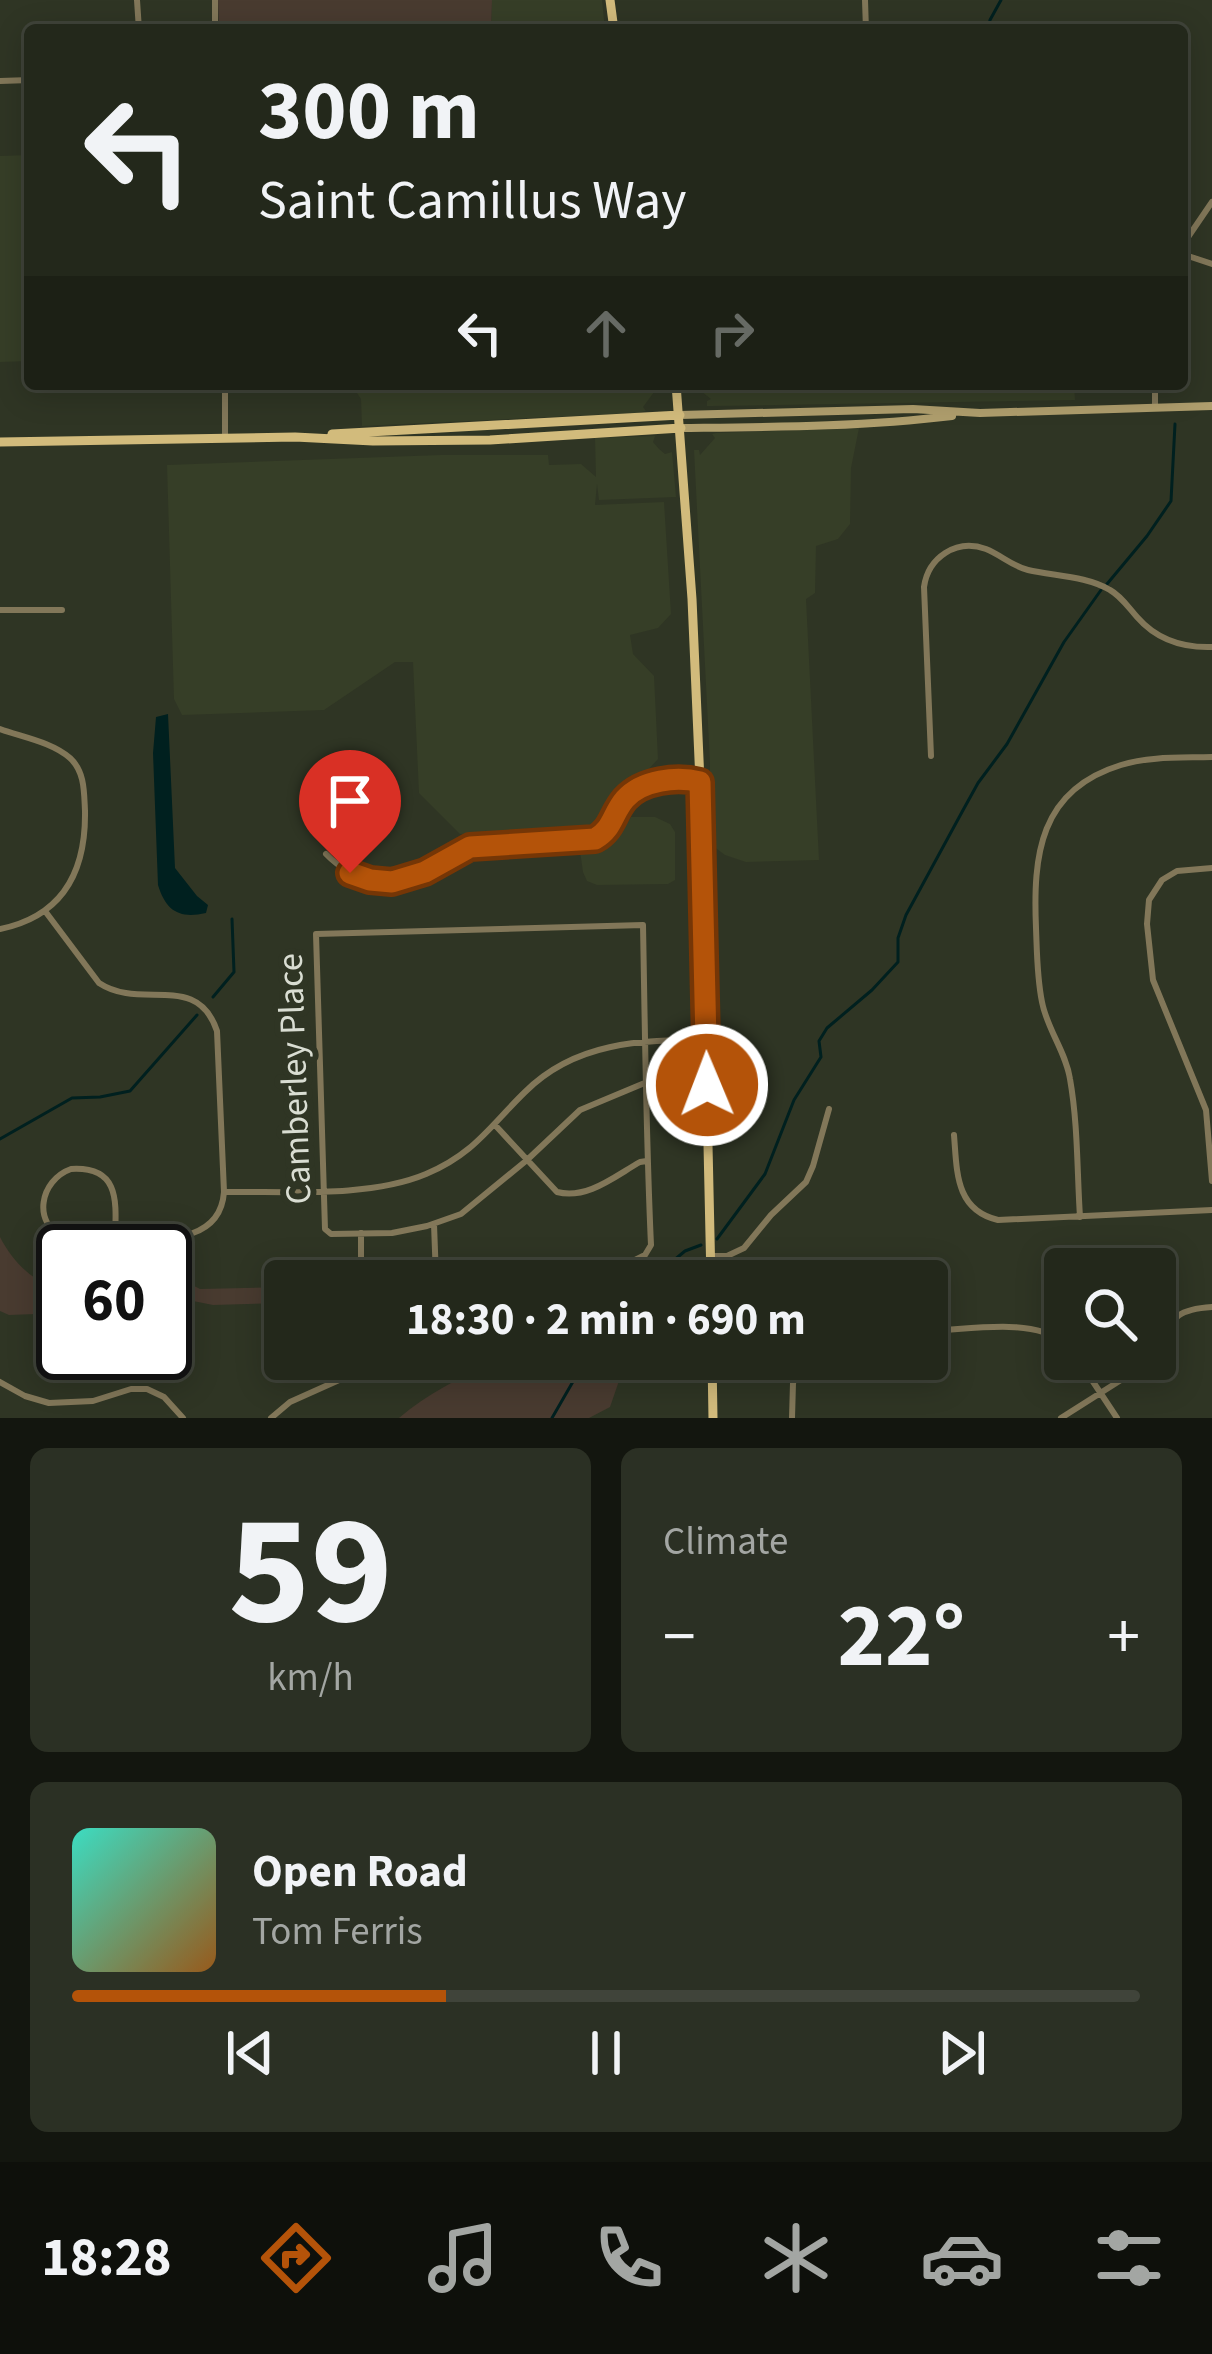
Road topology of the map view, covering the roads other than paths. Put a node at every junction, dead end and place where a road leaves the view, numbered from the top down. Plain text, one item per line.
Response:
1 (1212, 202) edge
2 (1188, 240) edge
3 (224, 390) edge
4 (677, 390) edge
5 (1155, 390) edge
6 (1212, 406) edge
7 (1156, 407) junction
8 (978, 413) junction
9 (680, 415) junction
10 (681, 428) junction
11 (295, 437) junction
12 (225, 438) junction
13 (0, 442) edge
14 (0, 610) edge
15 (62, 610) dead end
16 (1212, 647) edge
17 (0, 730) edge
18 (931, 756) dead end
19 (1212, 757) edge
20 (700, 782) junction
21 (326, 854) dead end
22 (1212, 868) edge
23 (45, 911) junction
24 (0, 929) edge
25 (646, 1040) junction
26 (706, 1040) junction
27 (647, 1082) junction
28 (829, 1109) dead end
29 (495, 1125) junction
30 (954, 1135) dead end
31 (527, 1160) junction
32 (647, 1161) junction
33 (1212, 1181) edge
34 (323, 1190) junction
35 (224, 1192) junction
36 (1212, 1210) edge
37 (1080, 1217) junction
38 (434, 1223) junction
39 (361, 1233) junction
40 (192, 1234) edge
41 (116, 1240) joint
42 (710, 1256) junction
43 (361, 1260) edge
44 (435, 1260) edge
45 (635, 1260) edge
46 (710, 1260) edge
47 (1212, 1307) edge
48 (1176, 1316) edge
49 (948, 1330) edge
50 (1044, 1331) edge
51 (339, 1380) edge
52 (712, 1380) edge
53 (794, 1380) edge
54 (1092, 1380) edge
55 (1123, 1380) edge
56 (0, 1382) edge
57 (1102, 1394) junction
58 (183, 1418) edge
59 (272, 1418) edge
60 (713, 1418) edge
61 (792, 1418) edge
62 (1060, 1418) edge
63 (1117, 1418) edge

1 - 2 street
3 - 12 street
4 - 9 main road
5 - 7 street
6 - 7 main road
7 - 8 main road
8 - 9 main road
8 - 10 main road
9 - 10 main road
9 - 11 main road
10 - 11 main road
10 - 20 main road
11 - 12 main road
12 - 13 main road
14 - 15 street
16 - 18 street
17 - 23 street
19 - 37 street
20 - 21 street
20 - 26 main road
22 - 33 street
23 - 24 street
23 - 35 street
25 - 26 street
25 - 27 street
25 - 29 street
25 - 34 street, Camberley Place
26 - 42 main road
27 - 31 street, Camberley Place
27 - 32 street
28 - 42 street
29 - 31 street
29 - 34 street
30 - 37 street
31 - 32 street
31 - 38 street, Camberley Place
32 - 45 street
34 - 35 street
34 - 39 street, Camberley Place
35 - 40 street
36 - 37 street
38 - 39 street, Camberley Place
38 - 44 street
39 - 43 street, Camberley Place
41 - 41 street
42 - 46 main road
47 - 48 street
49 - 50 street
51 - 59 street
52 - 60 main road
53 - 61 street
54 - 57 street
55 - 57 street
56 - 58 street
57 - 62 street
57 - 63 street

